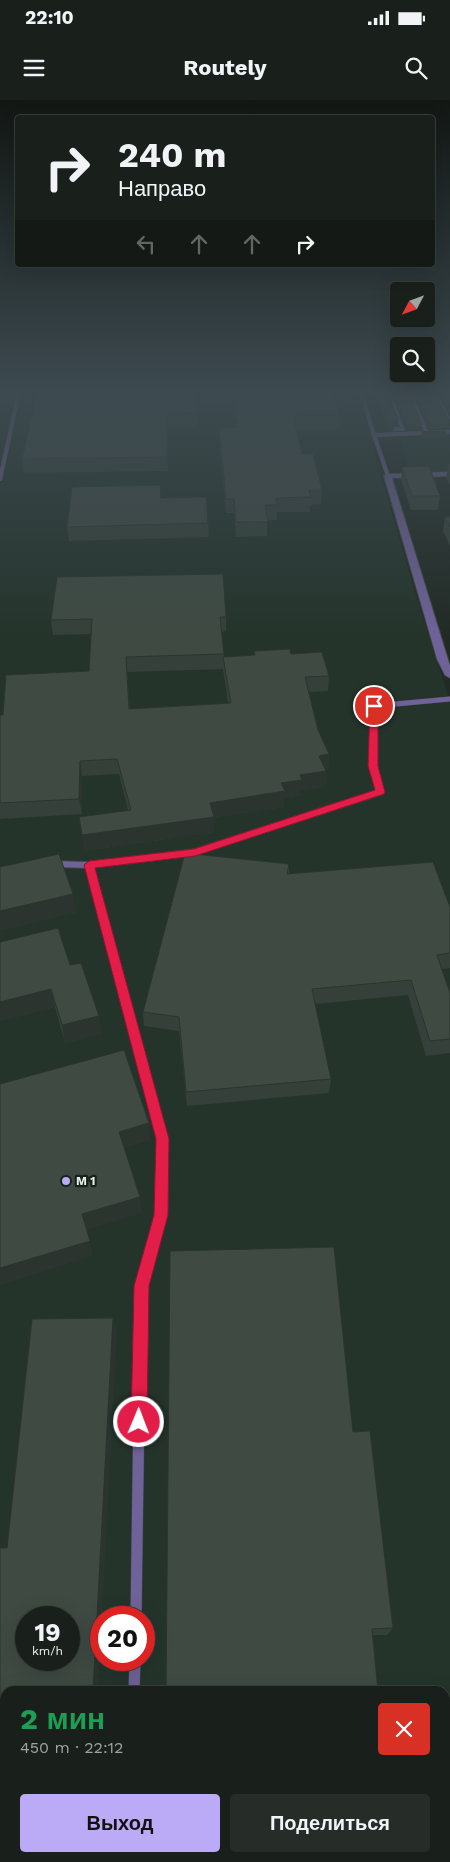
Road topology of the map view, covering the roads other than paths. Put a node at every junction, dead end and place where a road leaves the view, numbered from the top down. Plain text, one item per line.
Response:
1 (443, 474) edge
2 (388, 476) joint
3 (450, 675) edge
4 (450, 699) edge
5 (46, 863) edge
6 (89, 865) junction
7 (136, 1606) edge
8 (135, 1671) edge
9 (134, 1686) edge

1 - 2 street
2 - 3 street
4 - 6 lane
5 - 6 lane
6 - 7 lane
8 - 9 lane

